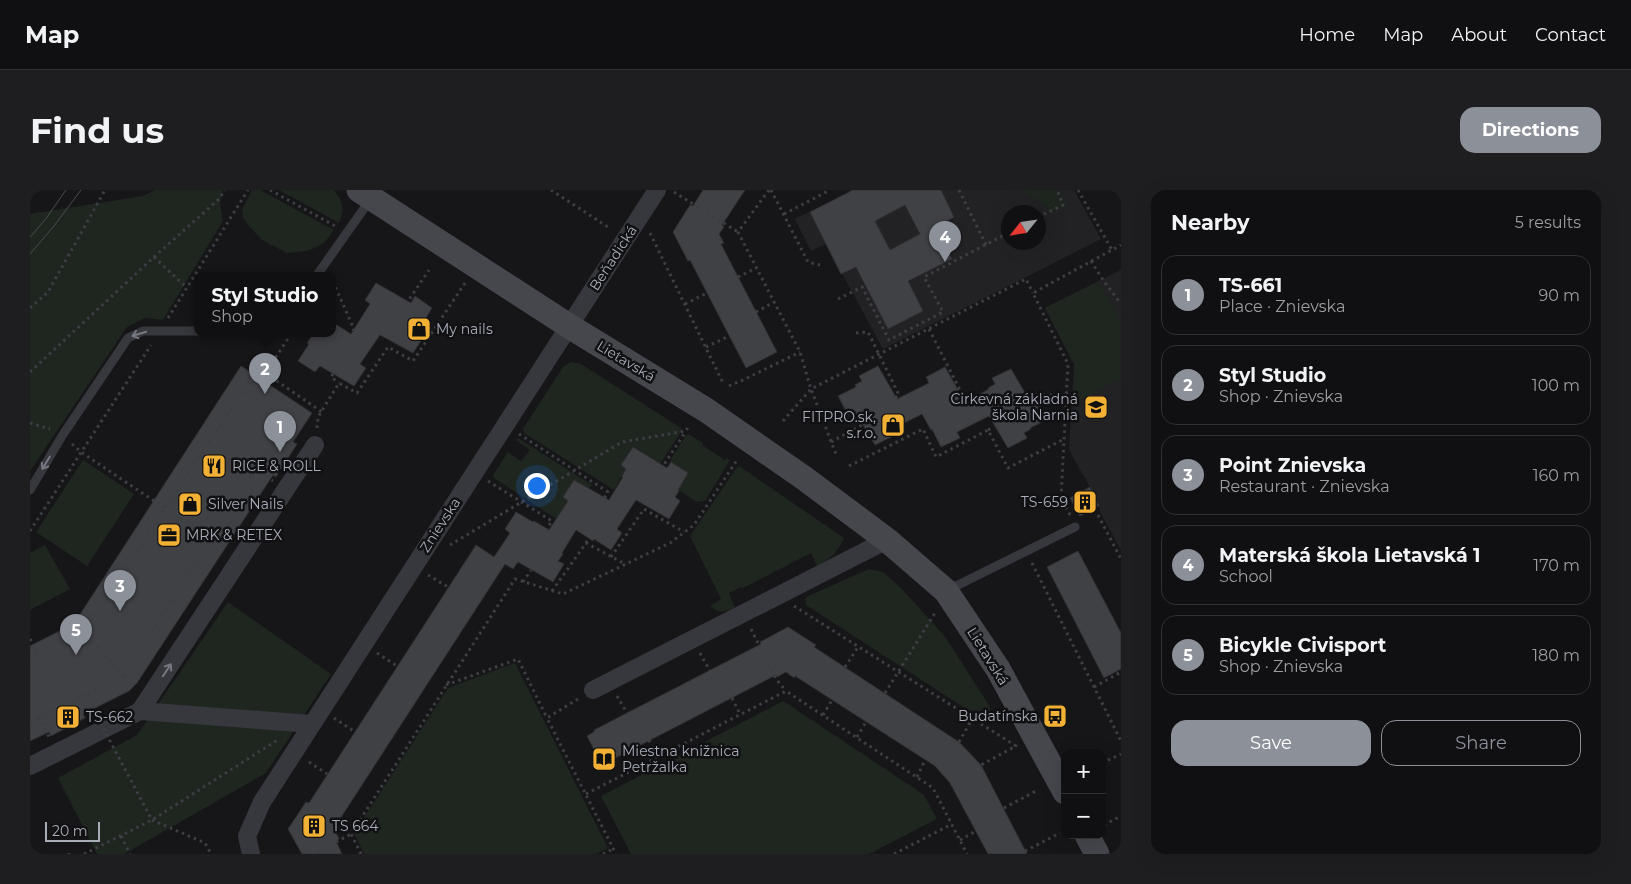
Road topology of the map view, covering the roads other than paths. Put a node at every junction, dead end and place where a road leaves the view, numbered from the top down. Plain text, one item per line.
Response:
1 (657, 190) edge
2 (366, 194) edge
3 (319, 272) edge
4 (569, 326) junction
5 (194, 331) edge
6 (315, 445) dead end
7 (30, 490) edge
8 (1076, 527) road end
9 (887, 540) junction
10 (946, 592) junction
11 (593, 690) road end
12 (140, 711) junction
13 (312, 724) junction
14 (30, 766) edge
15 (1061, 785) edge
16 (1089, 839) edge
17 (251, 854) edge
18 (1097, 854) edge

1 - 4 street, Beňadická
2 - 3 lane
2 - 4 street, Lietavská
4 - 9 street, Lietavská
4 - 13 street, Znievska
5 -> 7 lane
12 -> 6 street
8 - 10 lane
9 - 10 street, Lietavská
9 - 11 street
10 - 15 street, Lietavská
12 - 13 street
12 - 14 street
13 - 17 street, Znievska
16 - 18 street

